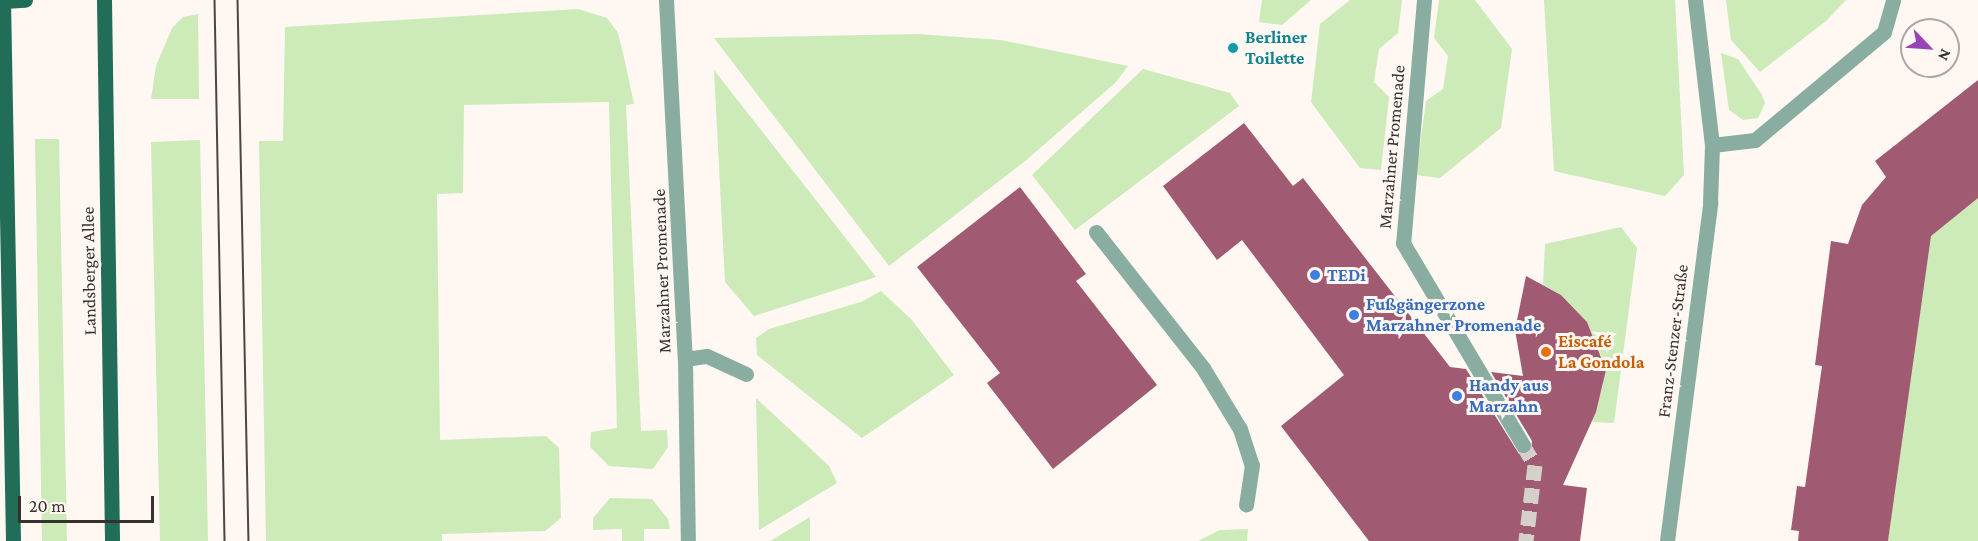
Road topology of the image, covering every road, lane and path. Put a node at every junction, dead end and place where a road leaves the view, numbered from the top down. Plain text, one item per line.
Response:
1 (3, 0) edge
2 (25, 0) edge
3 (104, 0) edge
4 (666, 0) edge
5 (1424, 0) edge
6 (1695, 0) edge
7 (1893, 0) edge
8 (1712, 145) junction
9 (1096, 232) dead end
10 (685, 359) junction
11 (746, 374) dead end
12 (1523, 445) tunnel mouth
13 (1246, 505) dead end
14 (13, 541) edge
15 (112, 541) edge
16 (688, 541) edge
17 (1667, 541) edge

1 - 2 main road
1 - 14 main road
3 - 15 main road, Landsberger Allee
4 - 10 street, Marzahner Promenade
5 - 12 street, Marzahner Promenade
6 - 8 street, Franz-Stenzer-Straße
7 - 8 street
8 - 17 street, Franz-Stenzer-Straße
9 - 13 street
10 - 11 street
10 - 16 street, Marzahner Promenade

